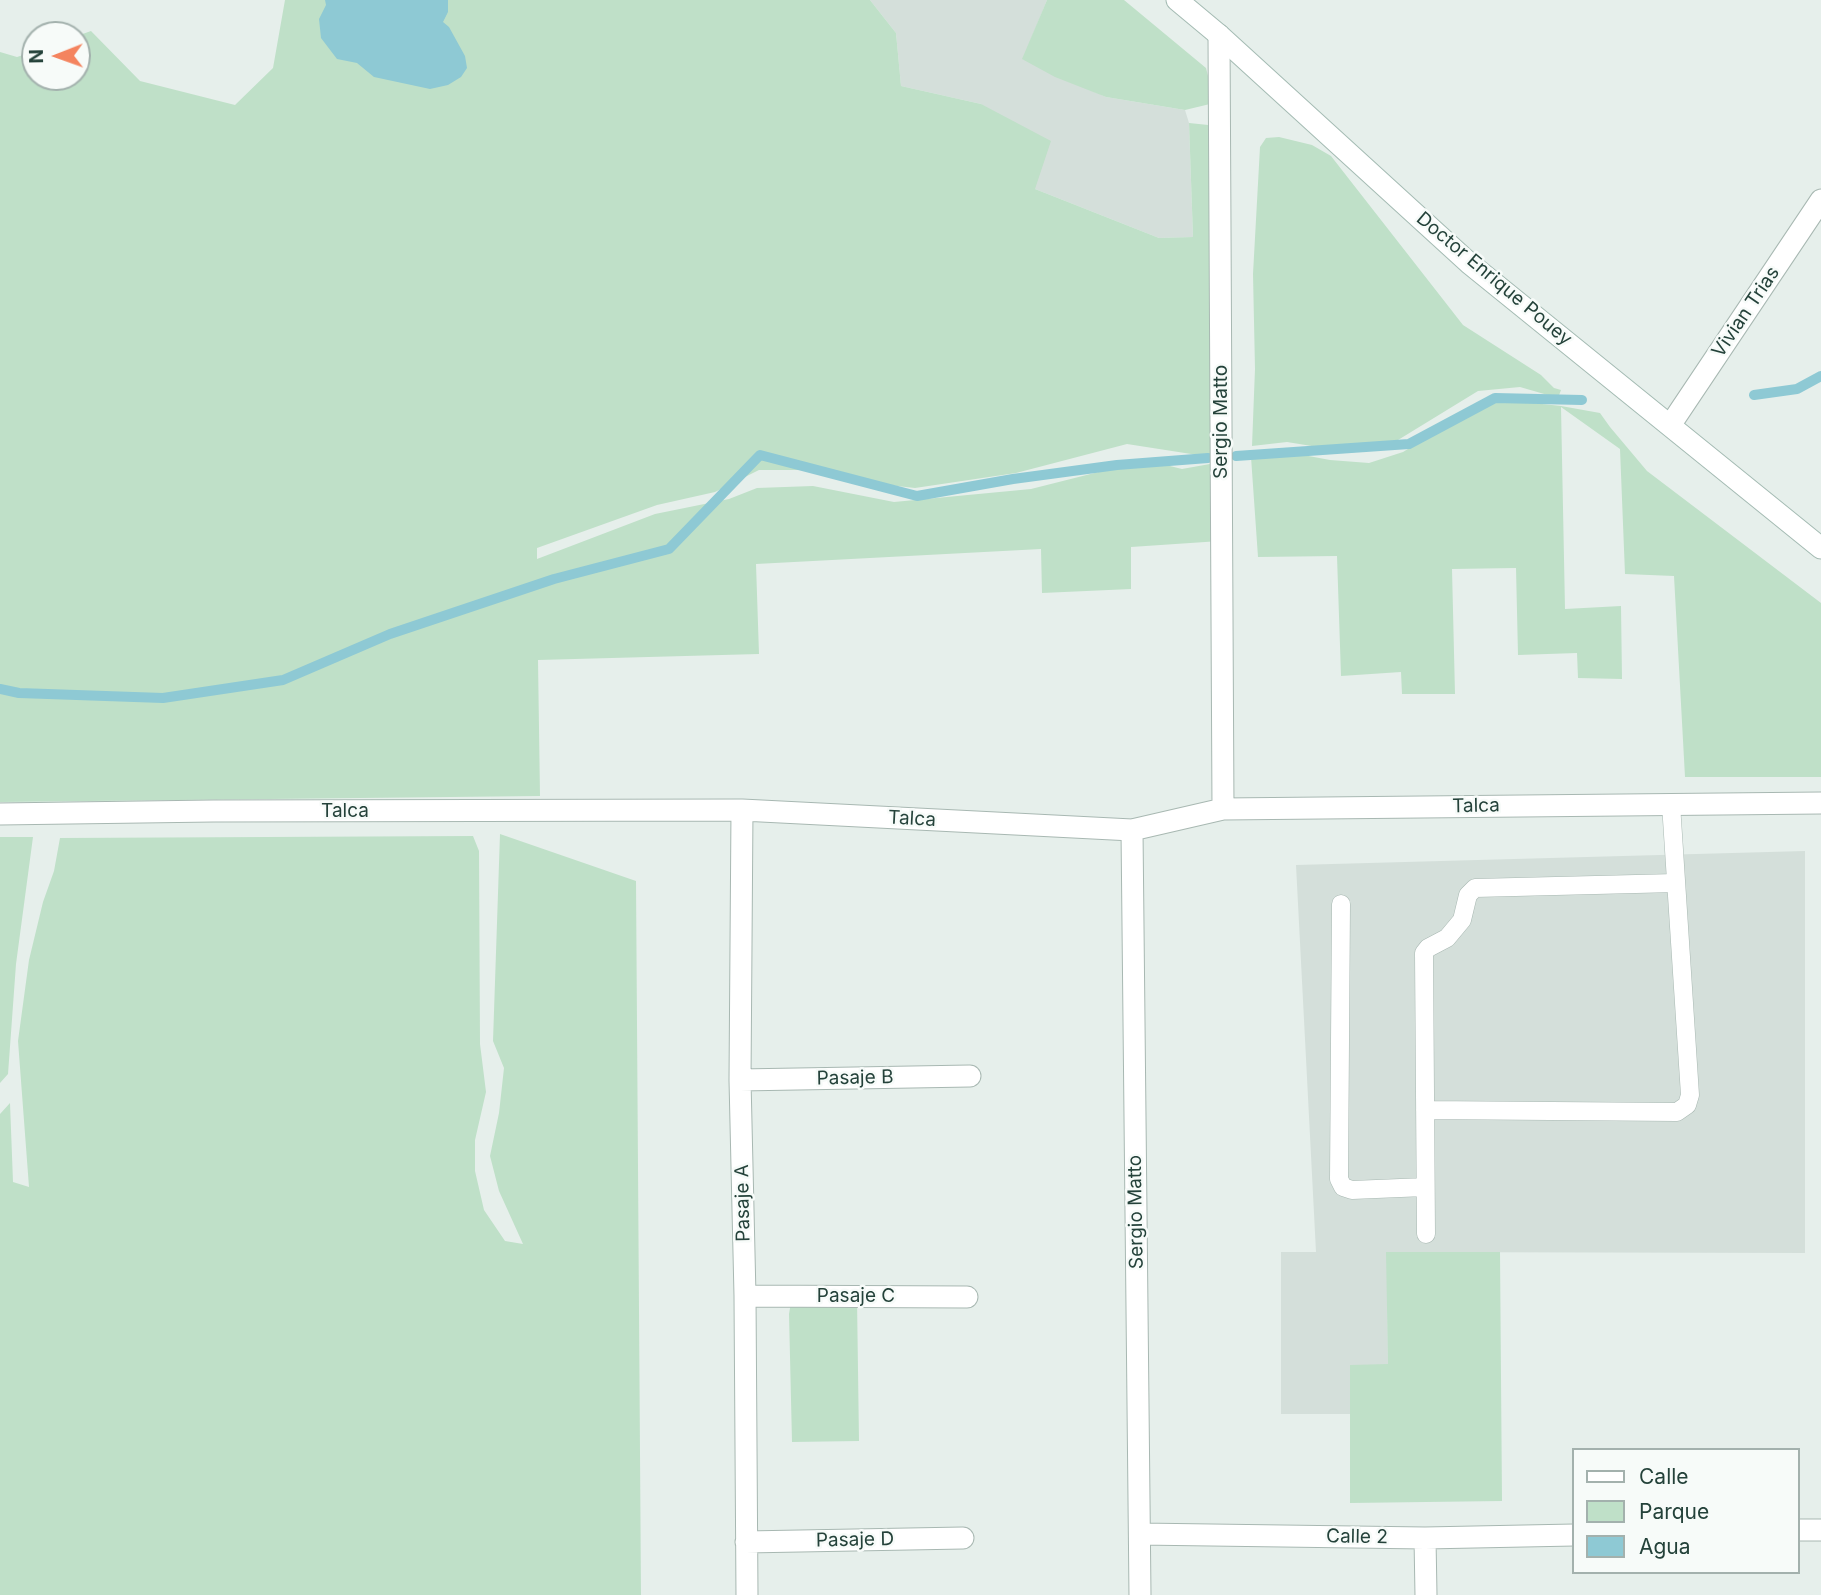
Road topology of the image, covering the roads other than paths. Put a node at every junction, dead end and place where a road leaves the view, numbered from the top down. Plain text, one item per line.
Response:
1 (1177, 0) edge
2 (1219, 35) junction
3 (1821, 200) edge
4 (1671, 424) junction
5 (1821, 548) edge
6 (1821, 803) edge
7 (1671, 804) junction
8 (1223, 809) junction
9 (742, 810) junction
10 (0, 814) edge
11 (1132, 830) junction
12 (1676, 883) junction
13 (1341, 904) dead end
14 (970, 1076) dead end
15 (740, 1080) junction
16 (1425, 1110) junction
17 (1425, 1187) junction
18 (1426, 1234) dead end
19 (745, 1296) junction
20 (967, 1297) dead end
21 (1800, 1530) edge
22 (1821, 1530) edge
23 (1140, 1534) junction
24 (1573, 1535) edge
25 (963, 1538) dead end
26 (1425, 1538) junction
27 (747, 1542) junction
28 (747, 1595) edge
29 (1140, 1595) edge
30 (1426, 1595) edge

1 - 2 street, Doctor Enrique Pouey
2 - 4 street, Doctor Enrique Pouey
2 - 8 street, Sergio Matto
3 - 4 street, Vivian Trias
4 - 5 street, Doctor Enrique Pouey
6 - 7 street, Talca
7 - 8 street, Talca
7 - 12 lane
8 - 11 street, Talca
9 - 10 street, Talca
9 - 11 street, Talca
9 - 15 street, Pasaje A
11 - 23 street, Sergio Matto
12 - 16 lane
12 - 16 lane
13 - 17 lane
14 - 15 street, Pasaje B
15 - 19 street, Pasaje A
16 - 17 lane
17 - 18 lane
19 - 20 street, Pasaje C
19 - 27 street, Pasaje A
21 - 22 street
23 - 26 street, Calle 2
23 - 29 street, Sergio Matto
24 - 26 street, Calle 2
25 - 27 street, Pasaje D
26 - 30 street
27 - 28 street, Pasaje A

